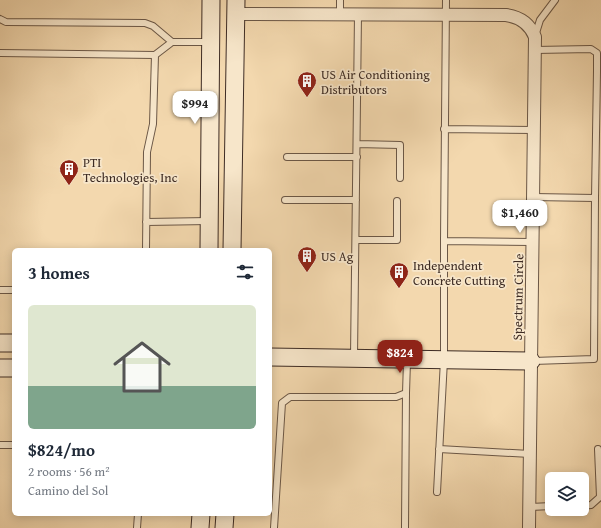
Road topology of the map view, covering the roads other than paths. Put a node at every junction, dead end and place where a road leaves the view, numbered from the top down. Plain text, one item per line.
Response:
1 (211, 0) edge
2 (340, 0) edge
3 (446, 0) edge
4 (555, 0) edge
5 (236, 7) edge
6 (340, 14) junction
7 (358, 14) junction
8 (445, 15) junction
9 (0, 19) edge
10 (535, 37) junction
11 (172, 42) junction
12 (211, 42) junction
13 (535, 50) junction
14 (0, 53) edge
15 (155, 55) junction
16 (444, 129) junction
17 (534, 130) junction
18 (357, 144) junction
19 (287, 157) dead end
20 (356, 157) junction
21 (400, 178) dead end
22 (533, 197) junction
23 (595, 198) junction
24 (285, 200) dead end
25 (356, 200) junction
26 (397, 201) dead end
27 (209, 221) junction
28 (146, 222) junction
29 (356, 240) junction
30 (444, 241) junction
31 (532, 242) junction
32 (146, 248) edge
33 (209, 248) edge
34 (232, 248) edge
35 (0, 290) edge
36 (12, 290) edge
37 (12, 342) edge
38 (0, 343) edge
39 (272, 358) edge
40 (354, 358) junction
41 (407, 359) junction
42 (444, 360) junction
43 (531, 361) junction
44 (0, 368) edge
45 (12, 368) edge
46 (406, 393) junction
47 (0, 445) edge
48 (12, 446) edge
49 (440, 449) junction
50 (598, 449) dead end
51 (530, 454) junction
52 (437, 492) dead end
53 (589, 505) edge
54 (545, 506) edge
55 (530, 507) junction
56 (138, 516) edge
57 (201, 516) edge
58 (225, 516) edge
59 (137, 528) edge
60 (200, 528) edge
61 (224, 528) edge
62 (274, 528) edge
63 (405, 528) edge
64 (529, 528) edge

1 - 12 street
2 - 6 lane
3 - 8 lane
4 - 10 lane
5 - 6 street
5 - 34 street
6 - 7 street
7 - 8 street
7 - 18 lane
8 - 10 street
8 - 16 lane
9 - 11 lane
10 - 13 street, Spectrum Circle
11 - 12 lane
11 - 15 lane
12 - 27 street
13 - 17 street, Spectrum Circle
13 - 23 lane
14 - 15 lane
15 - 28 lane
16 - 17 lane
16 - 30 lane
17 - 22 street, Spectrum Circle
18 - 20 lane
18 - 21 lane
19 - 20 lane
20 - 25 lane
22 - 23 lane
22 - 31 street, Spectrum Circle
23 - 43 lane
24 - 25 lane
25 - 29 lane
26 - 29 lane
27 - 28 lane
27 - 33 street
28 - 32 lane
29 - 40 lane
30 - 31 lane
30 - 42 lane
31 - 43 street, Spectrum Circle
35 - 36 lane
37 - 38 street
39 - 40 street
40 - 41 street
41 - 42 street
41 - 46 lane
42 - 43 street
42 - 49 lane
43 - 51 street, Spectrum Circle
44 - 45 street
46 - 62 lane
46 - 63 lane
47 - 48 lane
49 - 51 lane
49 - 52 lane
50 - 53 lane
51 - 55 street, Spectrum Circle
54 - 55 lane
55 - 64 street, Spectrum Circle
56 - 59 lane
57 - 60 street
58 - 61 street

